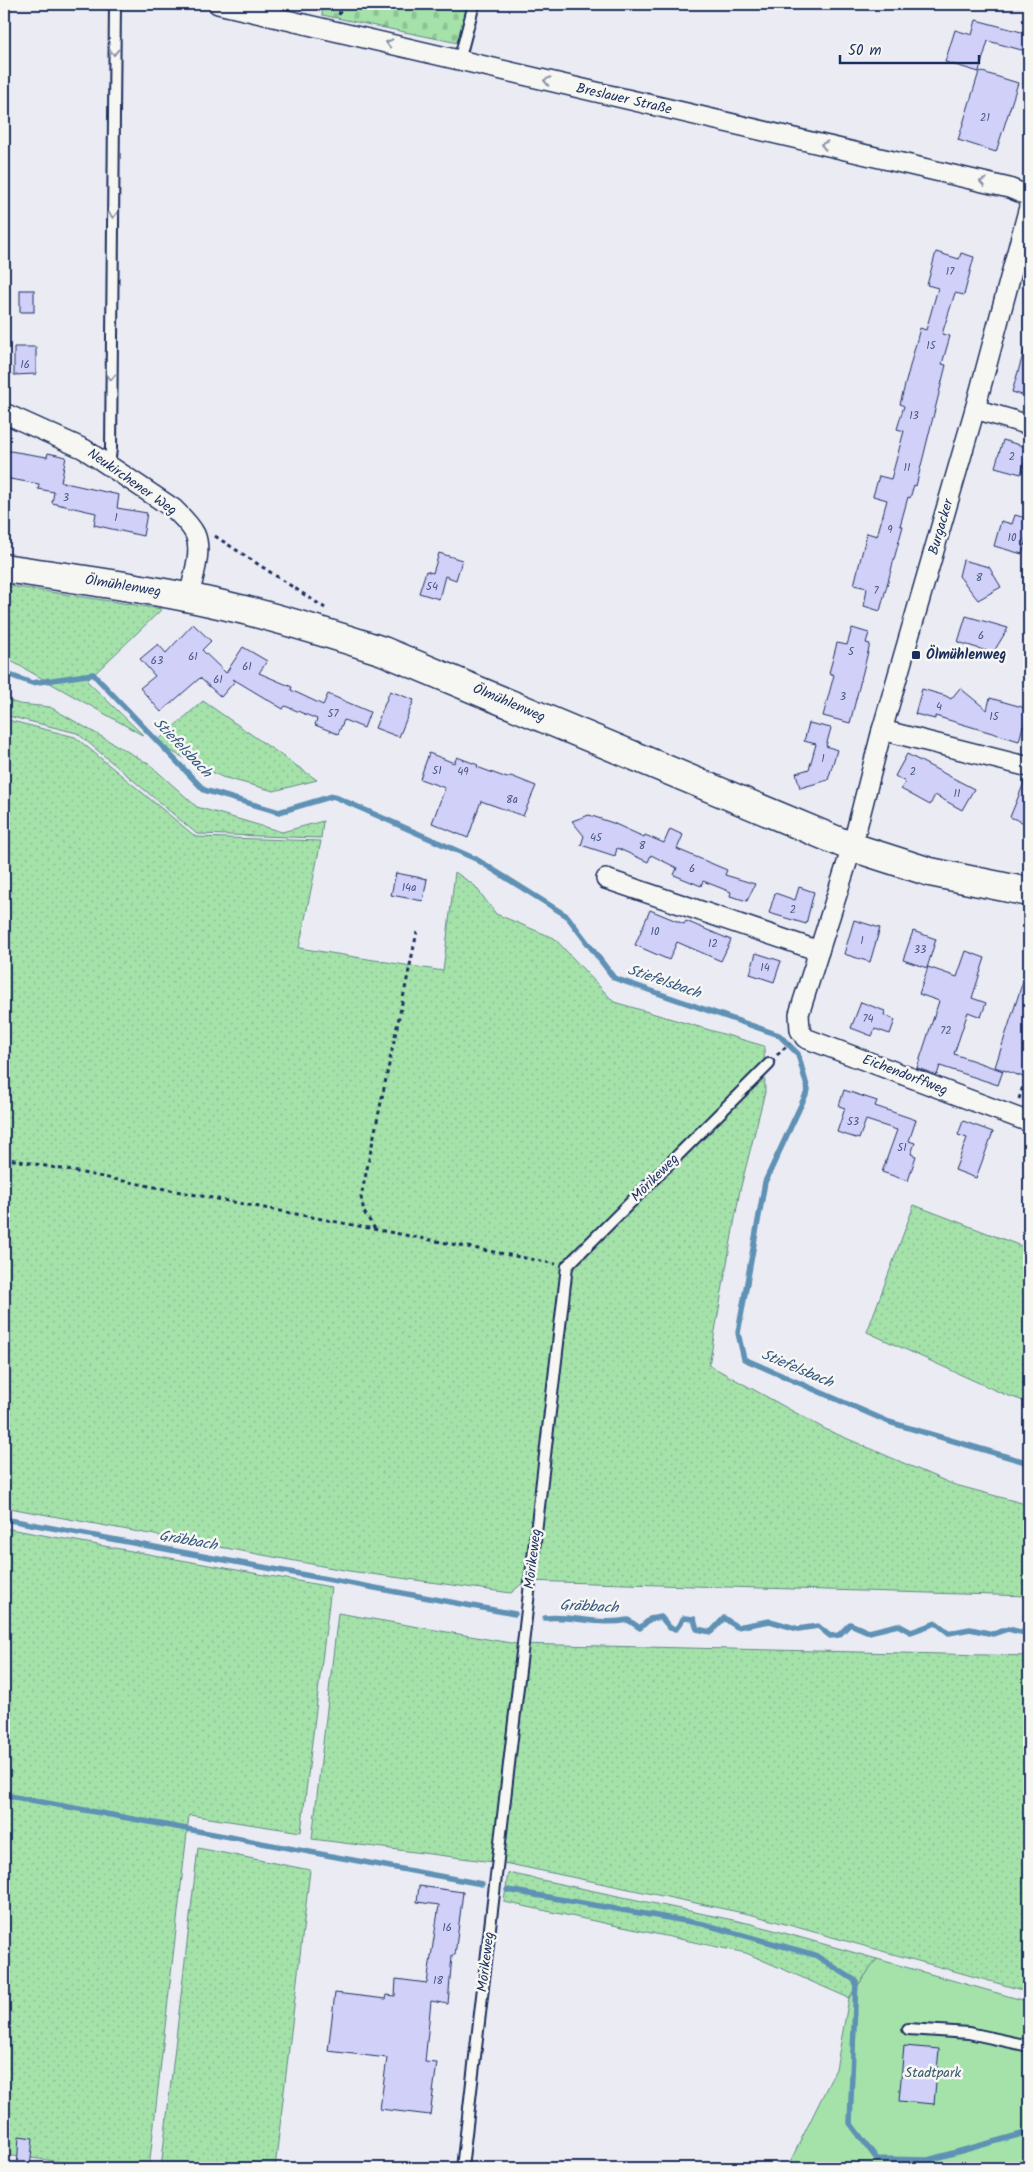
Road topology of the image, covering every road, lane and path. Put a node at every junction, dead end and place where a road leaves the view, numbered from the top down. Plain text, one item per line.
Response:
1 (114, 4) edge
2 (218, 4) edge
3 (474, 4) edge
4 (459, 61) junction
5 (1029, 196) edge
6 (1029, 207) edge
7 (975, 409) junction
8 (4, 413) edge
9 (1029, 425) edge
10 (106, 462) junction
11 (196, 536) junction
12 (4, 568) edge
13 (189, 598) junction
14 (327, 633) junction
15 (882, 730) junction
16 (1029, 767) edge
17 (852, 847) junction
18 (606, 879) dead end
19 (1029, 892) edge
20 (417, 932) dead end
21 (819, 951) junction
22 (796, 1035) junction
23 (769, 1064) joint
24 (1029, 1067) edge
25 (1021, 1119) edge
26 (4, 1158) edge
27 (376, 1229) junction
28 (567, 1266) junction
29 (908, 2029) dead end
30 (1029, 2046) edge
31 (1029, 2165) edge
32 (462, 2168) edge
33 (892, 2168) edge
34 (980, 2168) edge
35 (1011, 2168) edge

1 -> 10 lane
4 -> 2 street, Breslauer Straße
3 - 4 lane
5 -> 4 street, Breslauer Straße
6 - 7 street, Burgacker
7 - 9 street
7 - 15 street, Burgacker
8 - 10 street, Neukirchener Weg
10 - 11 street, Neukirchener Weg
11 - 13 street
11 - 14 path
12 - 13 main road, Ölmühlenweg
13 - 14 main road, Ölmühlenweg
14 - 17 main road, Ölmühlenweg
15 - 16 street
15 - 17 street, Burgacker
17 - 19 main road, Ölmühlenweg
17 - 21 street
18 - 21 street
20 - 27 path
21 - 22 street
22 - 23 path
22 - 25 street, Eichendorffweg
23 - 28 lane, Mörikeweg
24 - 25 path
26 - 27 path
27 - 28 path
28 - 32 lane, Mörikeweg
29 - 30 lane
31 - 35 path
33 - 34 path

